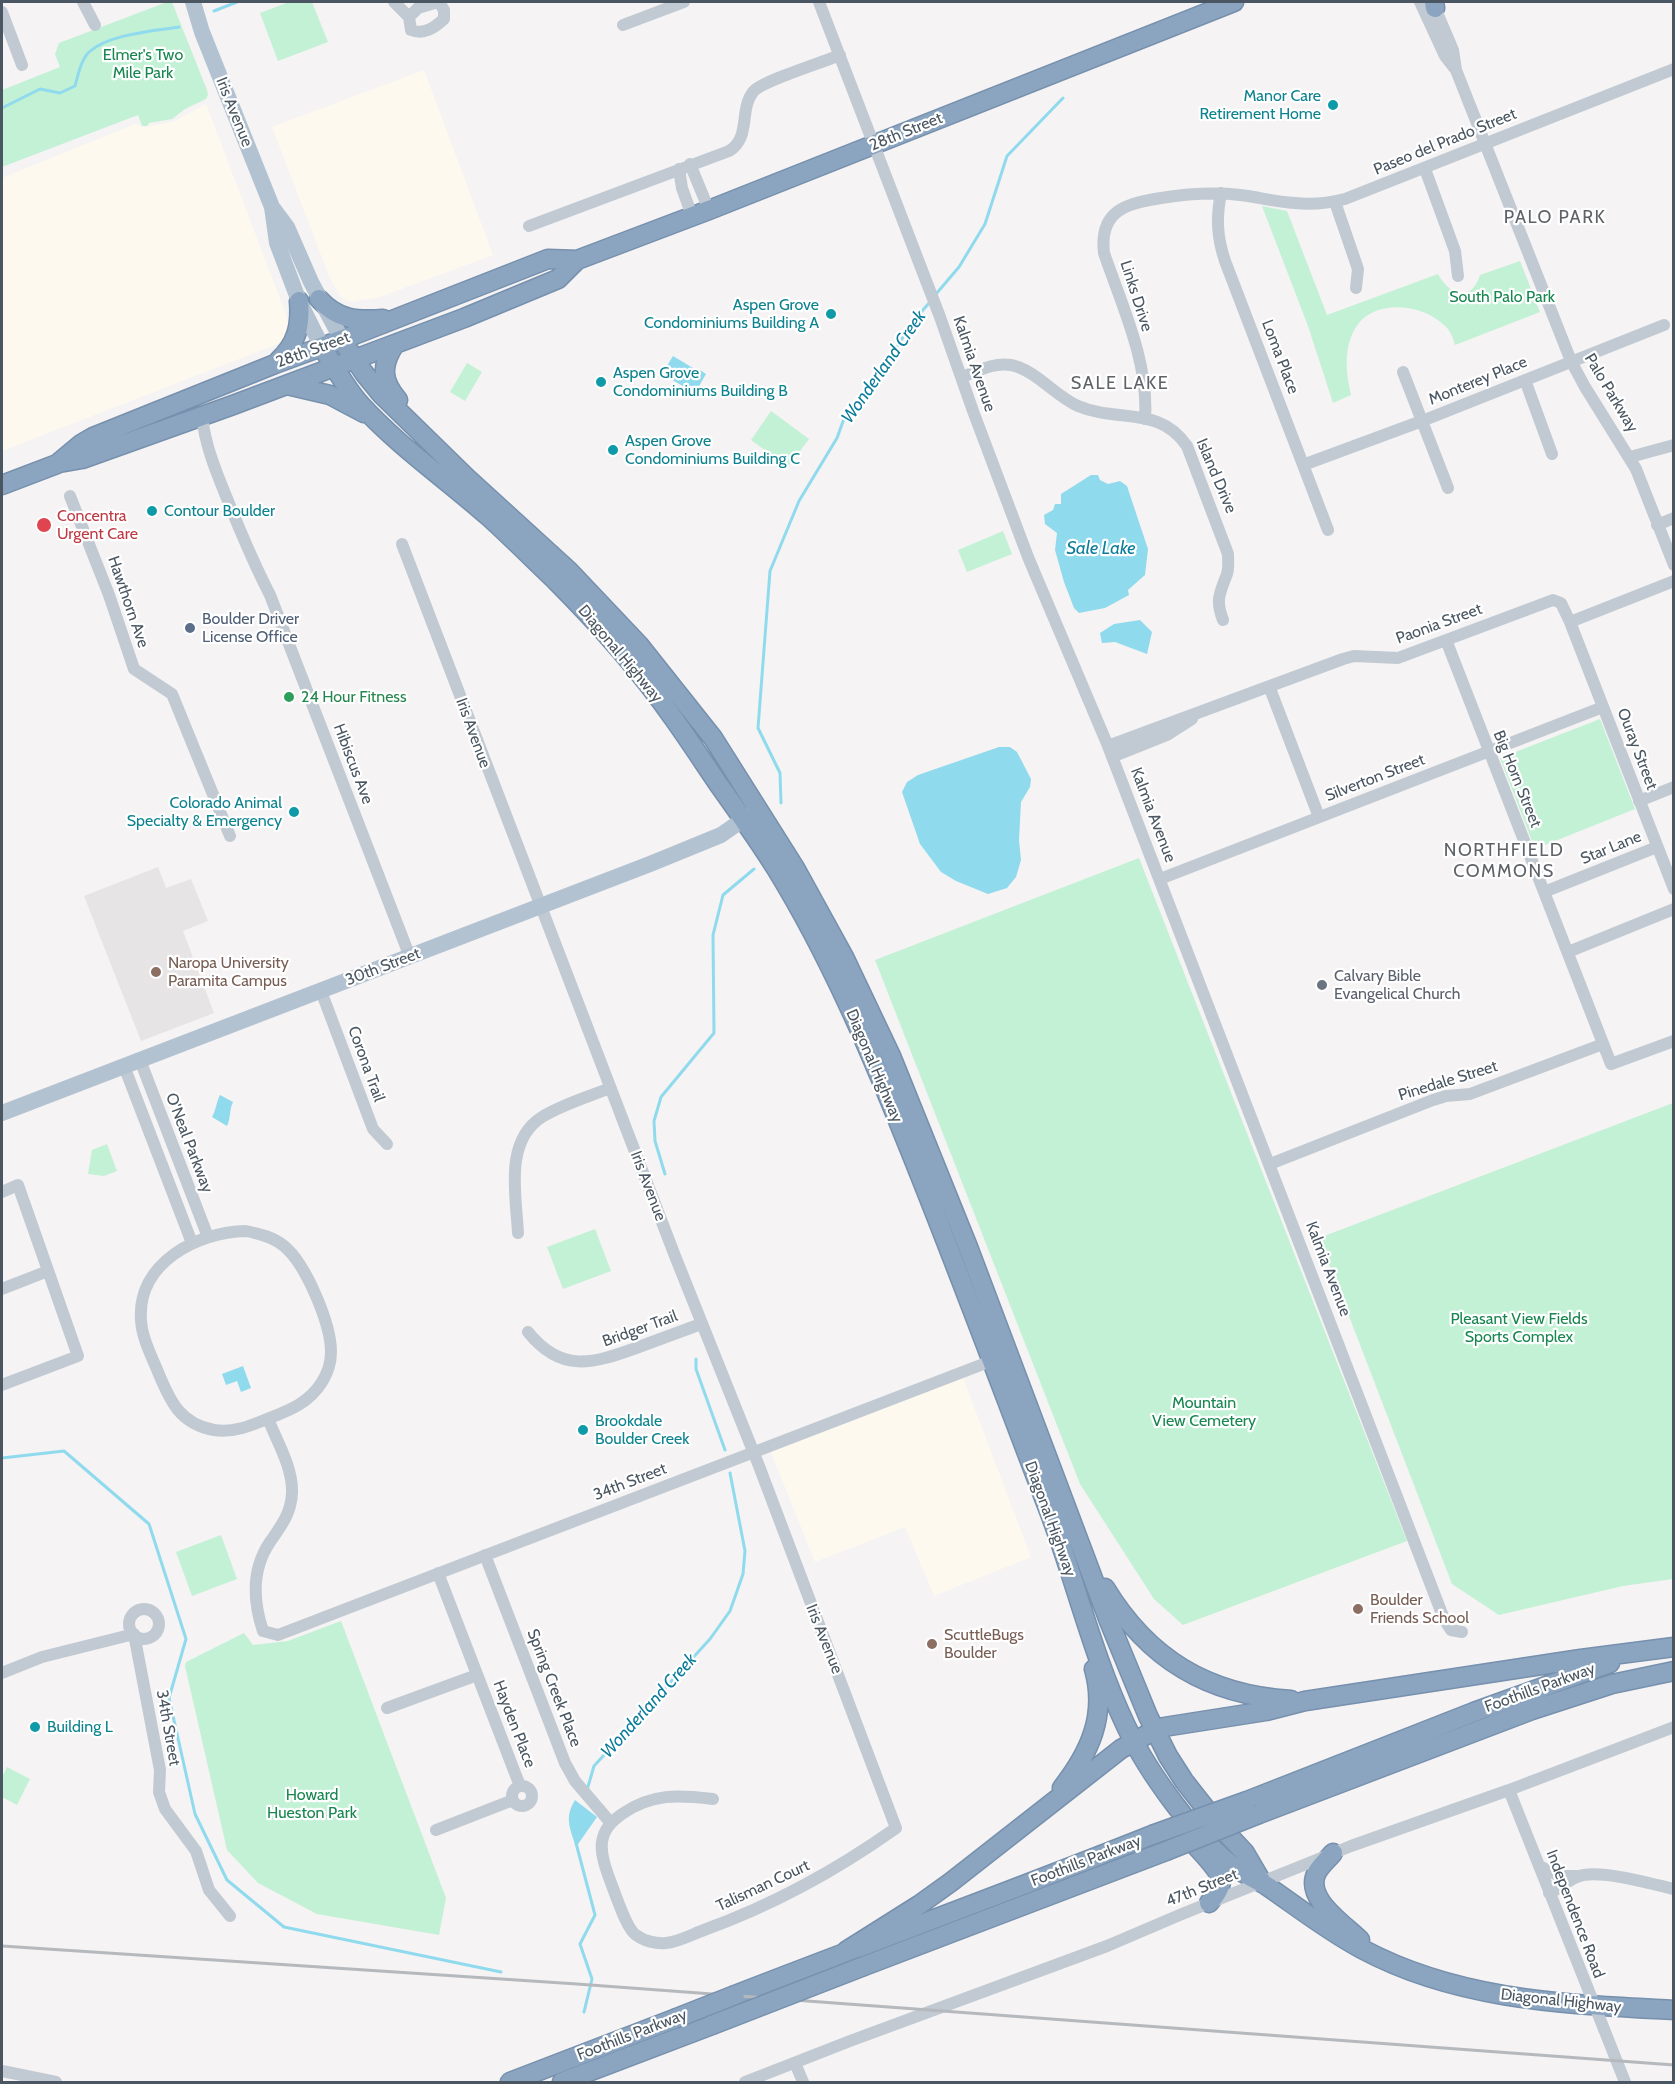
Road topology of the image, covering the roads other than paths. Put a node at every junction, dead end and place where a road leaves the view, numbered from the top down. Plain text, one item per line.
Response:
1 (83, 2) edge
2 (188, 2) edge
3 (394, 2) edge
4 (439, 2) edge
5 (684, 2) edge
6 (819, 2) edge
7 (1234, 2) edge
8 (1430, 3) edge
9 (195, 9) edge
10 (2, 12) edge
11 (409, 17) junction
12 (94, 25) dead end
13 (623, 25) dead end
14 (840, 56) junction
15 (22, 65) dead end
16 (1674, 69) edge
17 (1486, 144) junction
18 (874, 145) junction
19 (684, 167) junction
20 (1425, 169) junction
21 (1221, 194) junction
22 (1138, 201) joint
23 (1335, 202) junction
24 (272, 207) junction
25 (700, 213) junction
26 (529, 226) dead end
27 (577, 260) junction
28 (1458, 276) dead end
29 (1356, 288) dead end
30 (320, 299) junction
31 (299, 301) junction
32 (403, 317) junction
33 (1664, 324) dead end
34 (342, 340) junction
35 (394, 344) junction
36 (322, 347) junction
37 (354, 359) junction
38 (1571, 361) junction
39 (274, 364) junction
40 (334, 366) junction
41 (1403, 372) dead end
42 (962, 377) junction
43 (1525, 380) junction
44 (287, 385) junction
45 (202, 416) junction
46 (1144, 419) junction
47 (376, 420) junction
48 (1422, 421) junction
49 (1674, 446) edge
50 (438, 448) junction
51 (1552, 454) dead end
52 (1630, 457) junction
53 (57, 464) junction
54 (1303, 465) junction
55 (2, 485) edge
56 (1448, 488) dead end
57 (70, 496) dead end
58 (1674, 518) edge
59 (1657, 525) junction
60 (1328, 530) dead end
61 (402, 544) dead end
62 (1674, 565) edge
63 (1674, 581) edge
64 (1223, 620) dead end
65 (1570, 622) junction
66 (1446, 640) junction
67 (1269, 686) junction
68 (1603, 707) junction
69 (1110, 751) junction
70 (1489, 751) junction
71 (1674, 787) edge
72 (1639, 801) junction
73 (752, 814) junction
74 (1319, 817) junction
75 (230, 836) dead end
76 (1657, 847) junction
77 (1160, 879) junction
78 (1674, 889) edge
79 (1544, 892) junction
80 (540, 908) junction
81 (1674, 909) edge
82 (1568, 952) junction
83 (410, 957) junction
84 (321, 991) junction
85 (1674, 1041) edge
86 (1603, 1044) junction
87 (883, 1059) junction
88 (140, 1060) junction
89 (124, 1066) junction
90 (610, 1088) junction
91 (2, 1113) edge
92 (387, 1143) dead end
93 (1270, 1164) junction
94 (2, 1192) edge
95 (518, 1233) dead end
96 (207, 1237) junction
97 (192, 1243) junction
98 (48, 1271) junction
99 (2, 1289) edge
100 (701, 1324) junction
101 (528, 1332) dead end
102 (1009, 1354) junction
103 (992, 1361) junction
104 (2, 1385) edge
105 (268, 1419) junction
106 (753, 1452) junction
107 (1056, 1532) junction
108 (1085, 1554) junction
109 (485, 1555) junction
110 (438, 1573) junction
111 (1462, 1632) dead end
112 (1669, 1648) edge
113 (1674, 1671) edge
114 (2, 1673) edge
115 (477, 1675) junction
116 (1305, 1701) junction
117 (387, 1708) dead end
118 (1674, 1727) edge
119 (1155, 1730) junction
120 (1134, 1741) junction
121 (1144, 1760) junction
122 (520, 1786) junction
123 (1509, 1790) junction
124 (713, 1799) dead end
125 (513, 1800) junction
126 (1253, 1808) junction
127 (1043, 1809) junction
128 (606, 1818) junction
129 (896, 1828) joint
130 (436, 1830) dead end
131 (1333, 1853) junction
132 (1539, 1866) junction
133 (1577, 1876) junction
134 (1262, 1882) junction
135 (1674, 1889) edge
136 (1549, 1893) junction
137 (1209, 1903) junction
138 (230, 1916) dead end
139 (846, 1951) junction
140 (1367, 1952) junction
141 (1594, 2006) junction
142 (1674, 2010) edge
143 (795, 2063) junction
144 (2, 2071) edge
145 (56, 2082) edge
146 (510, 2082) edge
147 (562, 2082) edge
148 (745, 2082) edge
149 (803, 2082) edge
150 (1625, 2082) edge

1 - 12 street
2 - 9 main road, Iris Avenue
3 - 11 street
4 - 11 street
4 - 11 street
5 - 13 street
6 - 14 street, Kalmia Avenue
7 - 18 highway, 28th Street
8 - 17 street, Palo Parkway
9 - 24 main road, Iris Avenue
10 - 15 street
14 - 18 street, Kalmia Avenue
14 - 19 street
16 - 17 street, Paseo del Prado Street
17 - 20 street, Paseo del Prado Street
17 - 38 street, Palo Parkway
18 - 25 highway, 28th Street
18 - 42 street, Kalmia Avenue
19 - 25 street
19 - 25 street
19 - 26 street
20 - 23 street, Paseo del Prado Street
20 - 28 street
21 - 22 street, Paseo del Prado Street
21 - 23 street, Paseo del Prado Street
21 - 54 street, Loma Place
22 - 46 street, Links Drive
23 - 29 street
24 - 30 main road, Iris Avenue
24 - 31 main road, Iris Avenue
25 - 27 highway, 28th Street
27 - 32 highway, 28th Street
27 - 35 highway, 28th Street
30 - 32 highway
30 - 34 main road, Iris Avenue
31 - 36 main road, Iris Avenue
31 - 39 highway
32 - 34 highway, 28th Street
33 - 38 street, Monterey Place
34 - 36 highway, 28th Street
34 - 37 highway, Diagonal Highway
35 - 37 highway, 28th Street
35 - 50 highway
36 - 39 highway, 28th Street
36 - 40 highway, Diagonal Highway
37 - 40 highway, 28th Street
37 - 50 highway, Diagonal Highway
38 - 43 street, Monterey Place
38 - 52 street, Palo Parkway
39 - 53 highway, 28th Street
40 - 44 highway, 28th Street
40 - 47 highway, Diagonal Highway
41 - 48 street
42 - 46 street, Island Drive
42 - 69 street, Kalmia Avenue
43 - 48 street, Monterey Place
43 - 51 street
44 - 45 highway, 28th Street
44 - 47 highway
45 - 53 highway, 28th Street
45 - 83 street, Hibiscus Ave
46 - 64 street, Island Drive
47 - 73 highway, Diagonal Highway
48 - 54 street, Monterey Place
48 - 56 street
49 - 52 street
50 - 73 highway, Diagonal Highway
52 - 59 street, Palo Parkway
53 - 55 highway, 28th Street
54 - 60 street, Loma Place
57 - 75 street, Hawthorn Ave
58 - 59 street
59 - 62 street, Palo Parkway
61 - 80 street, Iris Avenue
63 - 65 street
65 - 66 street, Paonia Street
65 - 68 street, Ouray Street
66 - 67 street, Paonia Street
66 - 70 street, Big Horn Street
67 - 69 street, Paonia Street
67 - 74 street
68 - 70 street, Silverton Street
68 - 72 street, Ouray Street
69 - 77 street, Kalmia Avenue
70 - 74 street, Silverton Street
70 - 79 street, Big Horn Street
71 - 72 street
72 - 76 street, Ouray Street
73 - 80 main road, 30th Street
73 - 87 highway, Diagonal Highway
74 - 77 street, Silverton Street
76 - 78 street, Ouray Street
76 - 79 street, Star Lane
77 - 93 street, Kalmia Avenue
79 - 82 street, Big Horn Street
80 - 83 main road, 30th Street
80 - 90 street, Iris Avenue
81 - 82 street
82 - 86 street, Big Horn Street
83 - 84 main road, 30th Street
84 - 88 main road, 30th Street
84 - 92 street, Corona Trail
85 - 86 street, Big Horn Street
86 - 93 street, Pinedale Street
87 - 102 highway, Diagonal Highway
87 - 103 highway, Diagonal Highway
88 - 89 main road, 30th Street
88 - 96 street, O'Neal Parkway
89 - 91 main road, 30th Street
89 - 97 street, O'Neal Parkway
90 - 95 street
90 - 100 street, Iris Avenue
93 - 111 street, Kalmia Avenue
94 - 98 street
96 - 97 street
96 - 105 street
97 - 105 street
98 - 99 street
98 - 104 street
100 - 101 street, Bridger Trail
100 - 106 street, Iris Avenue
102 - 103 street, 34th Street
102 - 108 highway, Diagonal Highway
103 - 106 street, 34th Street
103 - 107 highway, Diagonal Highway
105 - 110 street, 34th Street
106 - 109 street, 34th Street
106 - 129 street, Iris Avenue
107 - 120 highway, Diagonal Highway
107 - 127 highway
108 - 116 highway
108 - 119 highway, Diagonal Highway
109 - 110 street, 34th Street
109 - 128 street, Spring Creek Place
110 - 115 street, Hayden Place
112 - 116 highway
112 - 126 highway, Foothills Parkway
113 - 126 highway, Foothills Parkway
114 - 138 street, 34th Street
115 - 117 street, Hayden Place
115 - 122 street, Hayden Place
116 - 119 highway
118 - 123 street, 47th Street
119 - 120 highway
119 - 134 highway, Diagonal Highway
120 - 121 highway, Diagonal Highway
120 - 127 highway
121 - 134 highway, Diagonal Highway
121 - 137 highway
122 - 125 street, Hayden Place
122 - 125 street, Hayden Place
123 - 131 street, 47th Street
123 - 132 street, Independence Road
124 - 128 street
125 - 130 street, Hayden Place
126 - 139 highway, Foothills Parkway, bridge
126 - 147 highway, Foothills Parkway, bridge
127 - 139 highway
128 - 129 street, Talisman Court
131 - 134 street, 47th Street
131 - 140 highway
132 - 133 street
132 - 136 street, Independence Road
133 - 135 street
133 - 136 street
134 - 137 street, 47th Street
134 - 140 highway, Diagonal Highway
136 - 141 street, Independence Road
137 - 143 street, 47th Street
139 - 146 highway, Foothills Parkway, bridge
140 - 141 highway, Diagonal Highway
141 - 142 highway, Diagonal Highway
141 - 150 street, Independence Road
143 - 148 street, 47th Street
143 - 149 street
144 - 145 street

